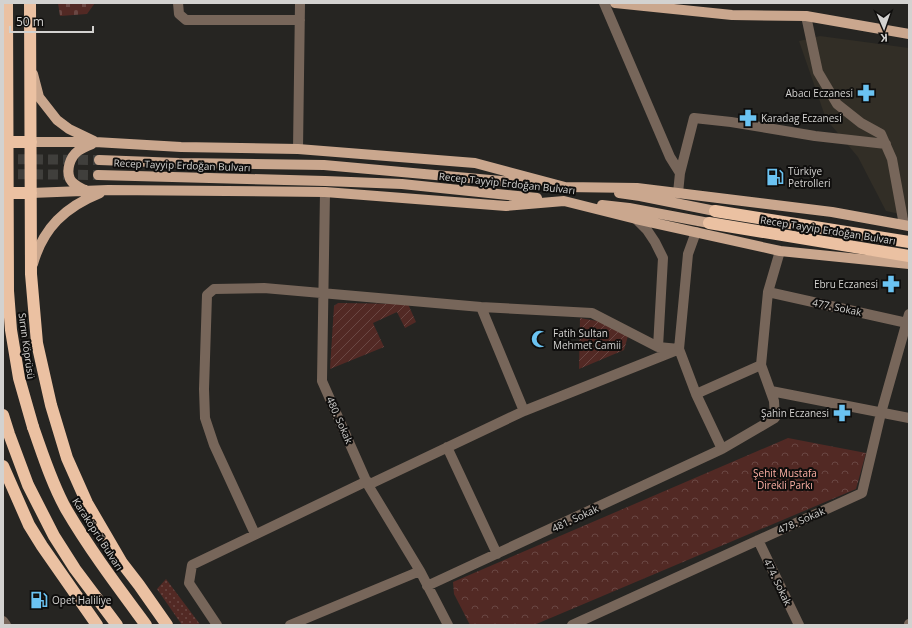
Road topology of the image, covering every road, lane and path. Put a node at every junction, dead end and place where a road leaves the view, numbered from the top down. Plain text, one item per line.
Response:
1 (7, 3) edge
2 (30, 3) edge
3 (178, 3) edge
4 (300, 3) edge
5 (604, 3) edge
6 (615, 3) edge
7 (806, 16) junction
8 (300, 20) junction
9 (909, 34) edge
10 (30, 64) junction
11 (3, 142) edge
12 (31, 142) junction
13 (95, 142) junction
14 (886, 144) junction
15 (298, 149) junction
16 (99, 160) tunnel mouth
17 (680, 173) junction
18 (98, 175) tunnel mouth
19 (565, 187) junction
20 (86, 190) junction
21 (108, 190) junction
22 (325, 192) junction
23 (3, 193) edge
24 (31, 193) junction
25 (678, 193) junction
26 (564, 201) junction
27 (715, 211) joint
28 (636, 219) junction
29 (709, 222) joint
30 (907, 226) edge
31 (696, 232) junction
32 (909, 242) edge
33 (780, 251) junction
34 (909, 256) edge
35 (909, 264) edge
36 (31, 274) junction
37 (768, 292) junction
38 (323, 293) junction
39 (481, 307) junction
40 (908, 318) edge
41 (658, 347) junction
42 (679, 349) junction
43 (760, 365) junction
44 (771, 392) junction
45 (696, 394) junction
46 (524, 411) junction
47 (881, 413) junction
48 (3, 415) edge
49 (909, 418) edge
50 (33, 427) joint
51 (446, 447) junction
52 (722, 449) junction
53 (3, 466) edge
54 (367, 483) junction
55 (255, 534) junction
56 (758, 540) junction
57 (497, 554) junction
58 (420, 571) junction
59 (427, 586) junction
60 (3, 621) edge
61 (6, 625) edge
62 (97, 625) edge
63 (117, 625) edge
64 (146, 625) edge
65 (167, 625) edge
66 (217, 625) edge
67 (290, 625) edge
68 (448, 625) edge
69 (572, 625) edge
70 (799, 625) edge

1 - 50 highway, Sırrın Köprüsü, bridge
2 - 10 highway
3 - 8 street
4 - 8 street
5 - 17 street
6 - 7 main road
7 - 9 main road
7 - 14 street
8 - 15 street
10 - 12 highway
10 - 13 main road
11 - 12 highway
12 - 13 main road
12 - 24 highway
13 - 15 main road
13 - 20 main road
14 - 17 street
14 - 30 street
15 - 19 main road
16 - 19 main road, Recep Tayyip Erdoğan Bulvarı
17 - 25 street
18 - 26 main road, Recep Tayyip Erdoğan Bulvarı
19 - 25 main road
19 - 27 main road, Recep Tayyip Erdoğan Bulvarı
20 - 21 main road
20 - 24 main road
21 - 22 main road
21 - 36 main road
22 - 26 main road
22 - 38 street, 480. Sokak
23 - 24 highway
24 - 36 highway
25 - 30 main road
26 - 28 main road
26 - 29 main road, Recep Tayyip Erdoğan Bulvarı
27 - 32 highway, Recep Tayyip Erdoğan Bulvarı
28 - 31 main road
28 - 41 street
29 - 34 highway, Recep Tayyip Erdoğan Bulvarı
31 - 33 main road
31 - 42 street
33 - 35 main road
33 - 37 street
36 - 65 highway
37 - 40 street, 477. Sokak
37 - 43 street
38 - 39 street
38 - 54 street, 480. Sokak
38 - 55 street
39 - 41 street
39 - 46 street
40 - 47 street, 478. Sokak
41 - 42 street
42 - 45 street
42 - 46 street
43 - 44 street
43 - 45 street
44 - 47 street
44 - 52 street, 481. Sokak
45 - 52 street
46 - 51 street
47 - 49 street
47 - 56 street, 478. Sokak
48 - 63 highway
50 - 64 highway, Karaköprü Bulvarı
51 - 54 street
51 - 57 street
52 - 57 street, 481. Sokak
53 - 62 highway
54 - 55 street
54 - 58 street, 480. Sokak
55 - 66 street
56 - 69 street, 478. Sokak
56 - 70 street, 474. Sokak
57 - 59 street, 481. Sokak
58 - 59 street, 480. Sokak
58 - 67 street
59 - 68 street, 480. Sokak
60 - 61 street

